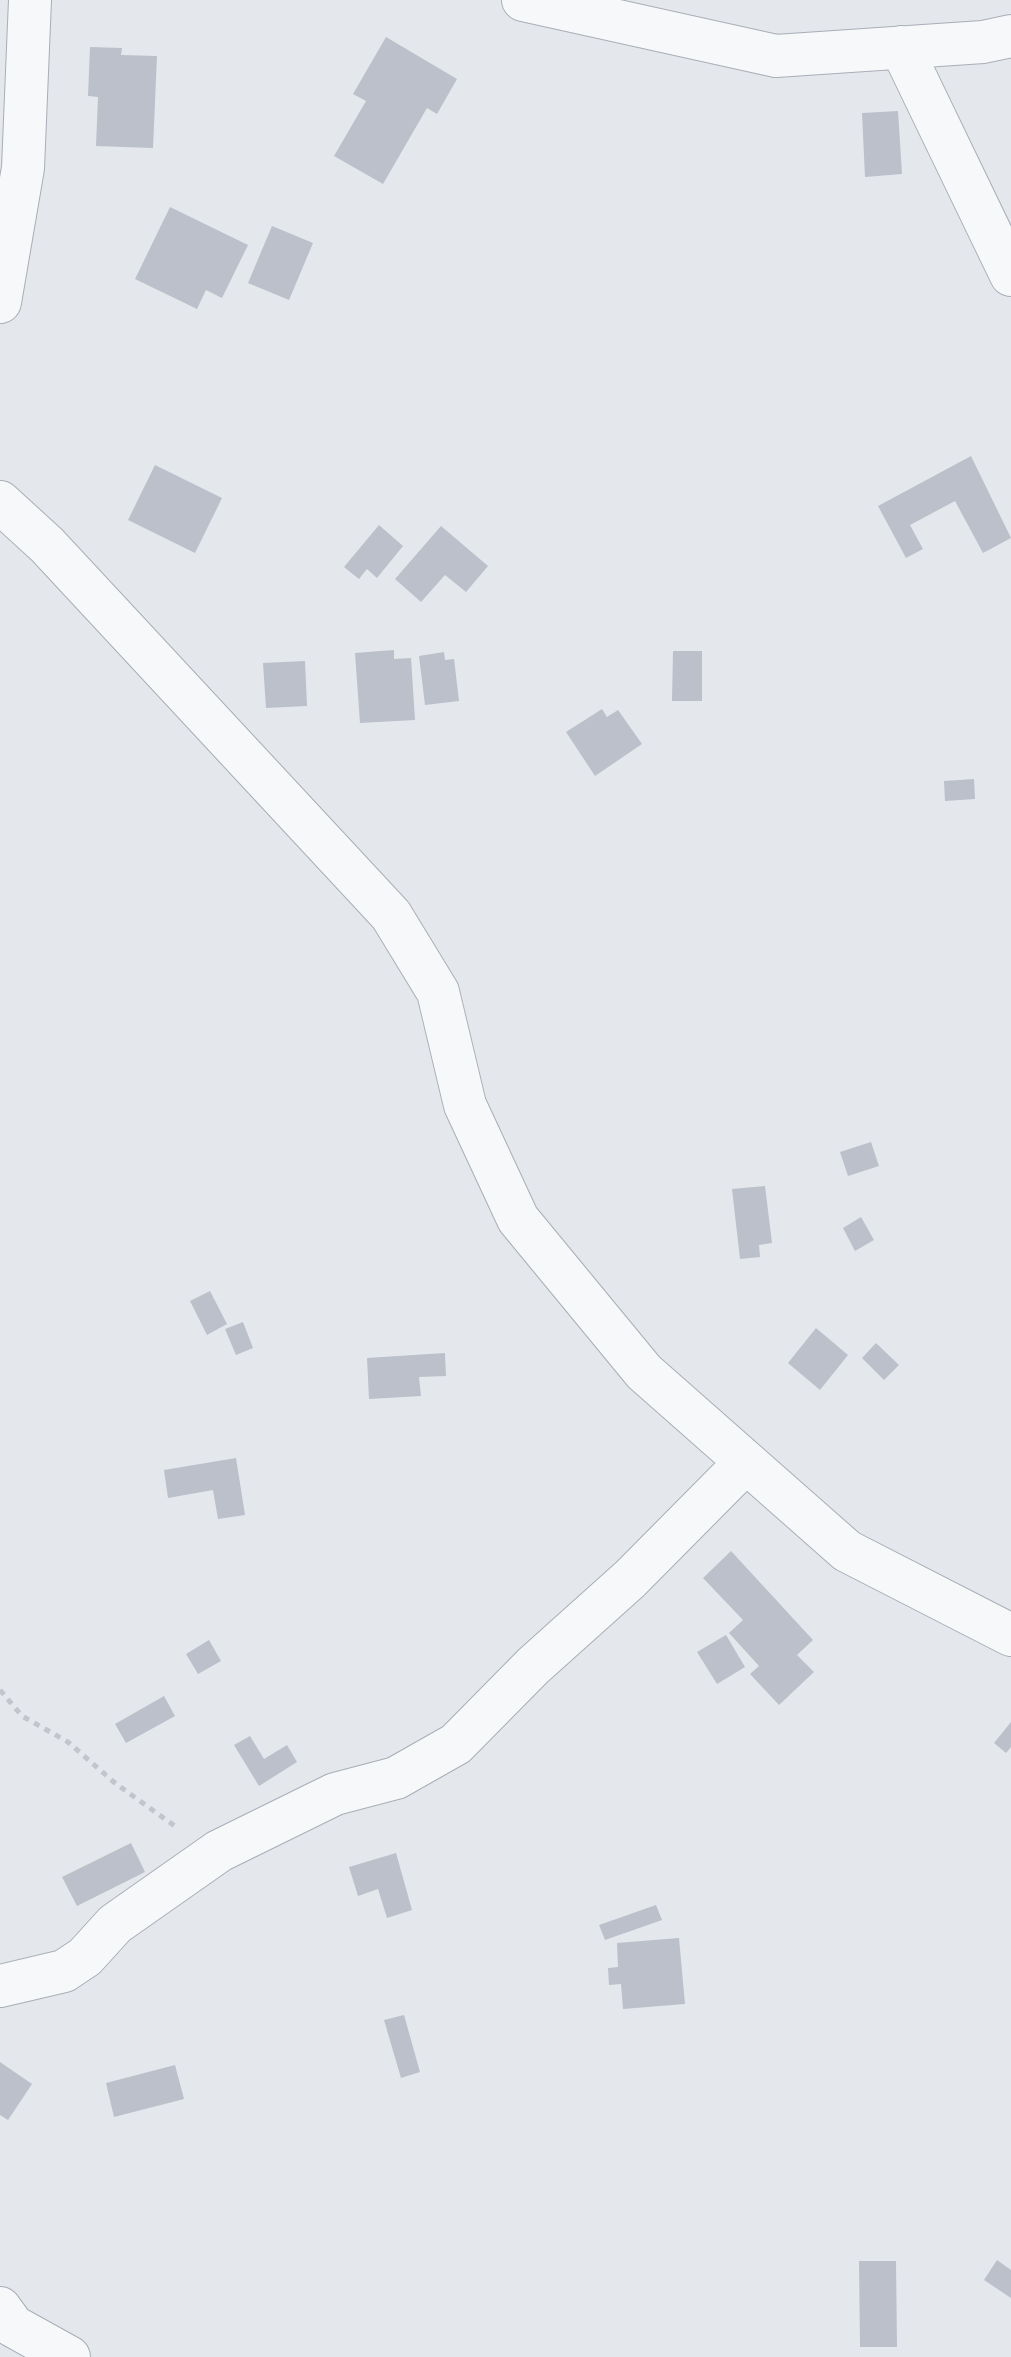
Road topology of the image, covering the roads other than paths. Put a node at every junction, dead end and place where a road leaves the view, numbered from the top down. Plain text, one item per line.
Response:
1 (30, 0) edge
2 (523, 0) edge
3 (1011, 36) edge
4 (901, 47) junction
5 (1011, 275) edge
6 (0, 302) edge
7 (0, 502) edge
8 (746, 1462) junction
9 (1011, 1635) edge
10 (0, 1986) edge
11 (0, 2308) edge
12 (69, 2357) edge

1 - 6 street
2 - 4 street
3 - 4 street
4 - 5 street
7 - 8 street
8 - 9 street
8 - 10 street
11 - 12 street

